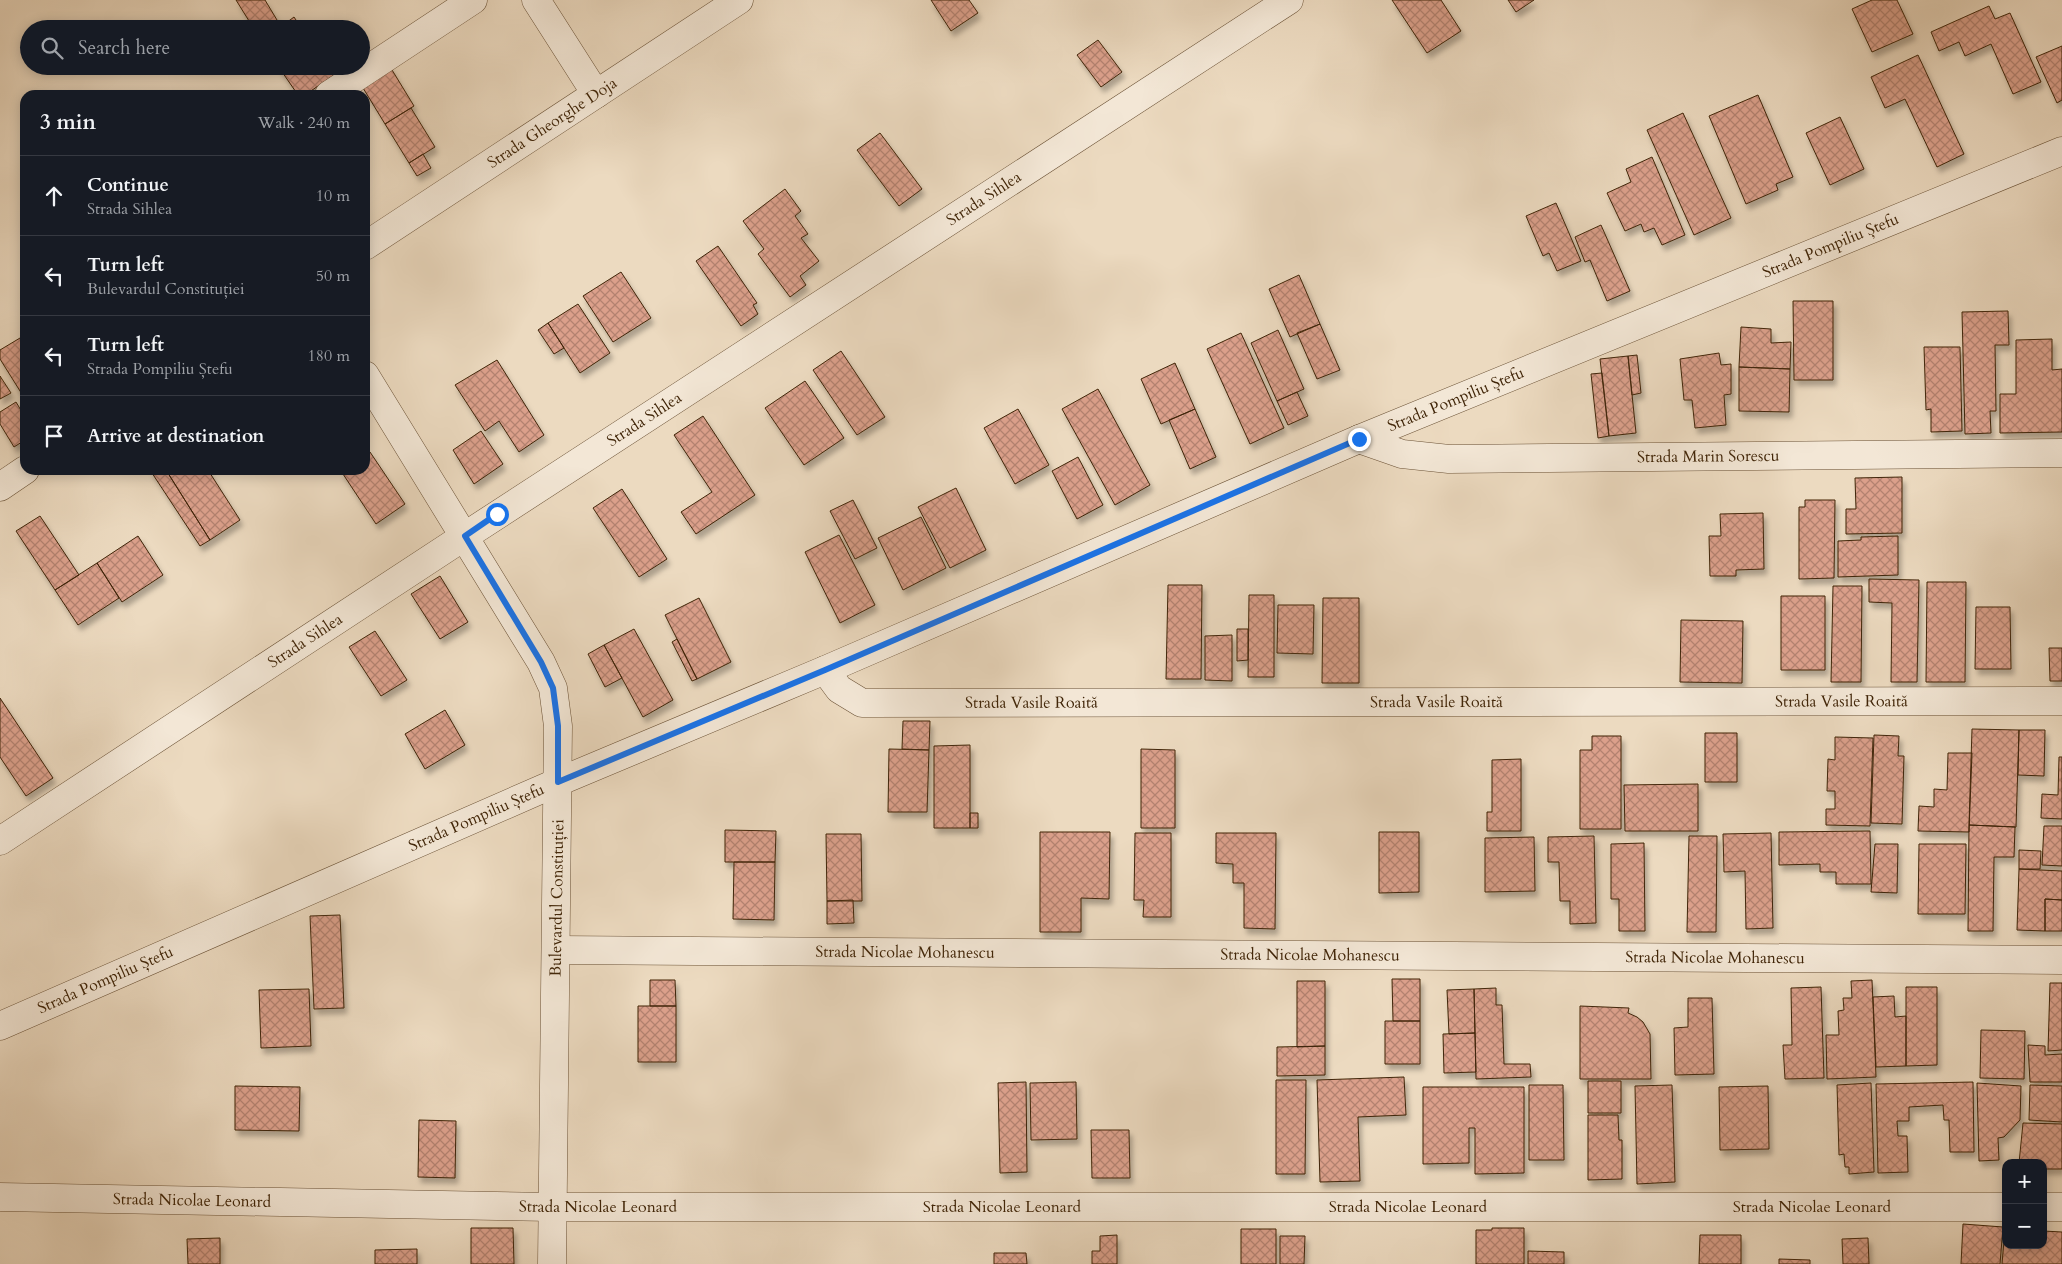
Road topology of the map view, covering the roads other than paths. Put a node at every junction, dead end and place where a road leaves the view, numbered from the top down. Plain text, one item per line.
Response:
1 (473, 0) edge
2 (536, 0) edge
3 (739, 0) edge
4 (1289, 0) edge
5 (370, 68) edge
6 (359, 75) edge
7 (337, 90) edge
8 (596, 94) junction
9 (2062, 151) edge
10 (370, 243) edge
11 (370, 383) edge
12 (1359, 439) junction
13 (2062, 453) edge
14 (20, 473) edge
15 (0, 487) edge
16 (465, 536) junction
17 (825, 670) junction
18 (2062, 701) edge
19 (558, 782) junction
20 (0, 841) edge
21 (556, 950) junction
22 (2062, 960) edge
23 (0, 1026) edge
24 (0, 1197) edge
25 (552, 1207) junction
26 (2002, 1207) edge
27 (2047, 1207) edge
28 (2062, 1207) edge
29 (552, 1264) edge

1 - 5 street
2 - 8 street
3 - 8 street, Strada Gheorghe Doja
4 - 16 street, Strada Sihlea
6 - 7 street
8 - 10 street, Strada Gheorghe Doja
9 - 12 street, Strada Pompiliu Ștefu
11 - 16 street, Bulevardul Constituției
12 - 13 street, Strada Marin Sorescu
12 - 17 street, Strada Pompiliu Ștefu
14 - 15 street
16 - 19 street, Bulevardul Constituției
16 - 20 street, Strada Sihlea
17 - 18 street, Strada Vasile Roaită
17 - 19 street, Strada Pompiliu Ștefu
19 - 21 street, Bulevardul Constituției
19 - 23 street, Strada Pompiliu Ștefu
21 - 22 street, Strada Nicolae Mohanescu
21 - 25 street, Bulevardul Constituției
24 - 25 street, Strada Nicolae Leonard
25 - 26 street, Strada Nicolae Leonard
25 - 29 street, Bulevardul Constituției
27 - 28 street

